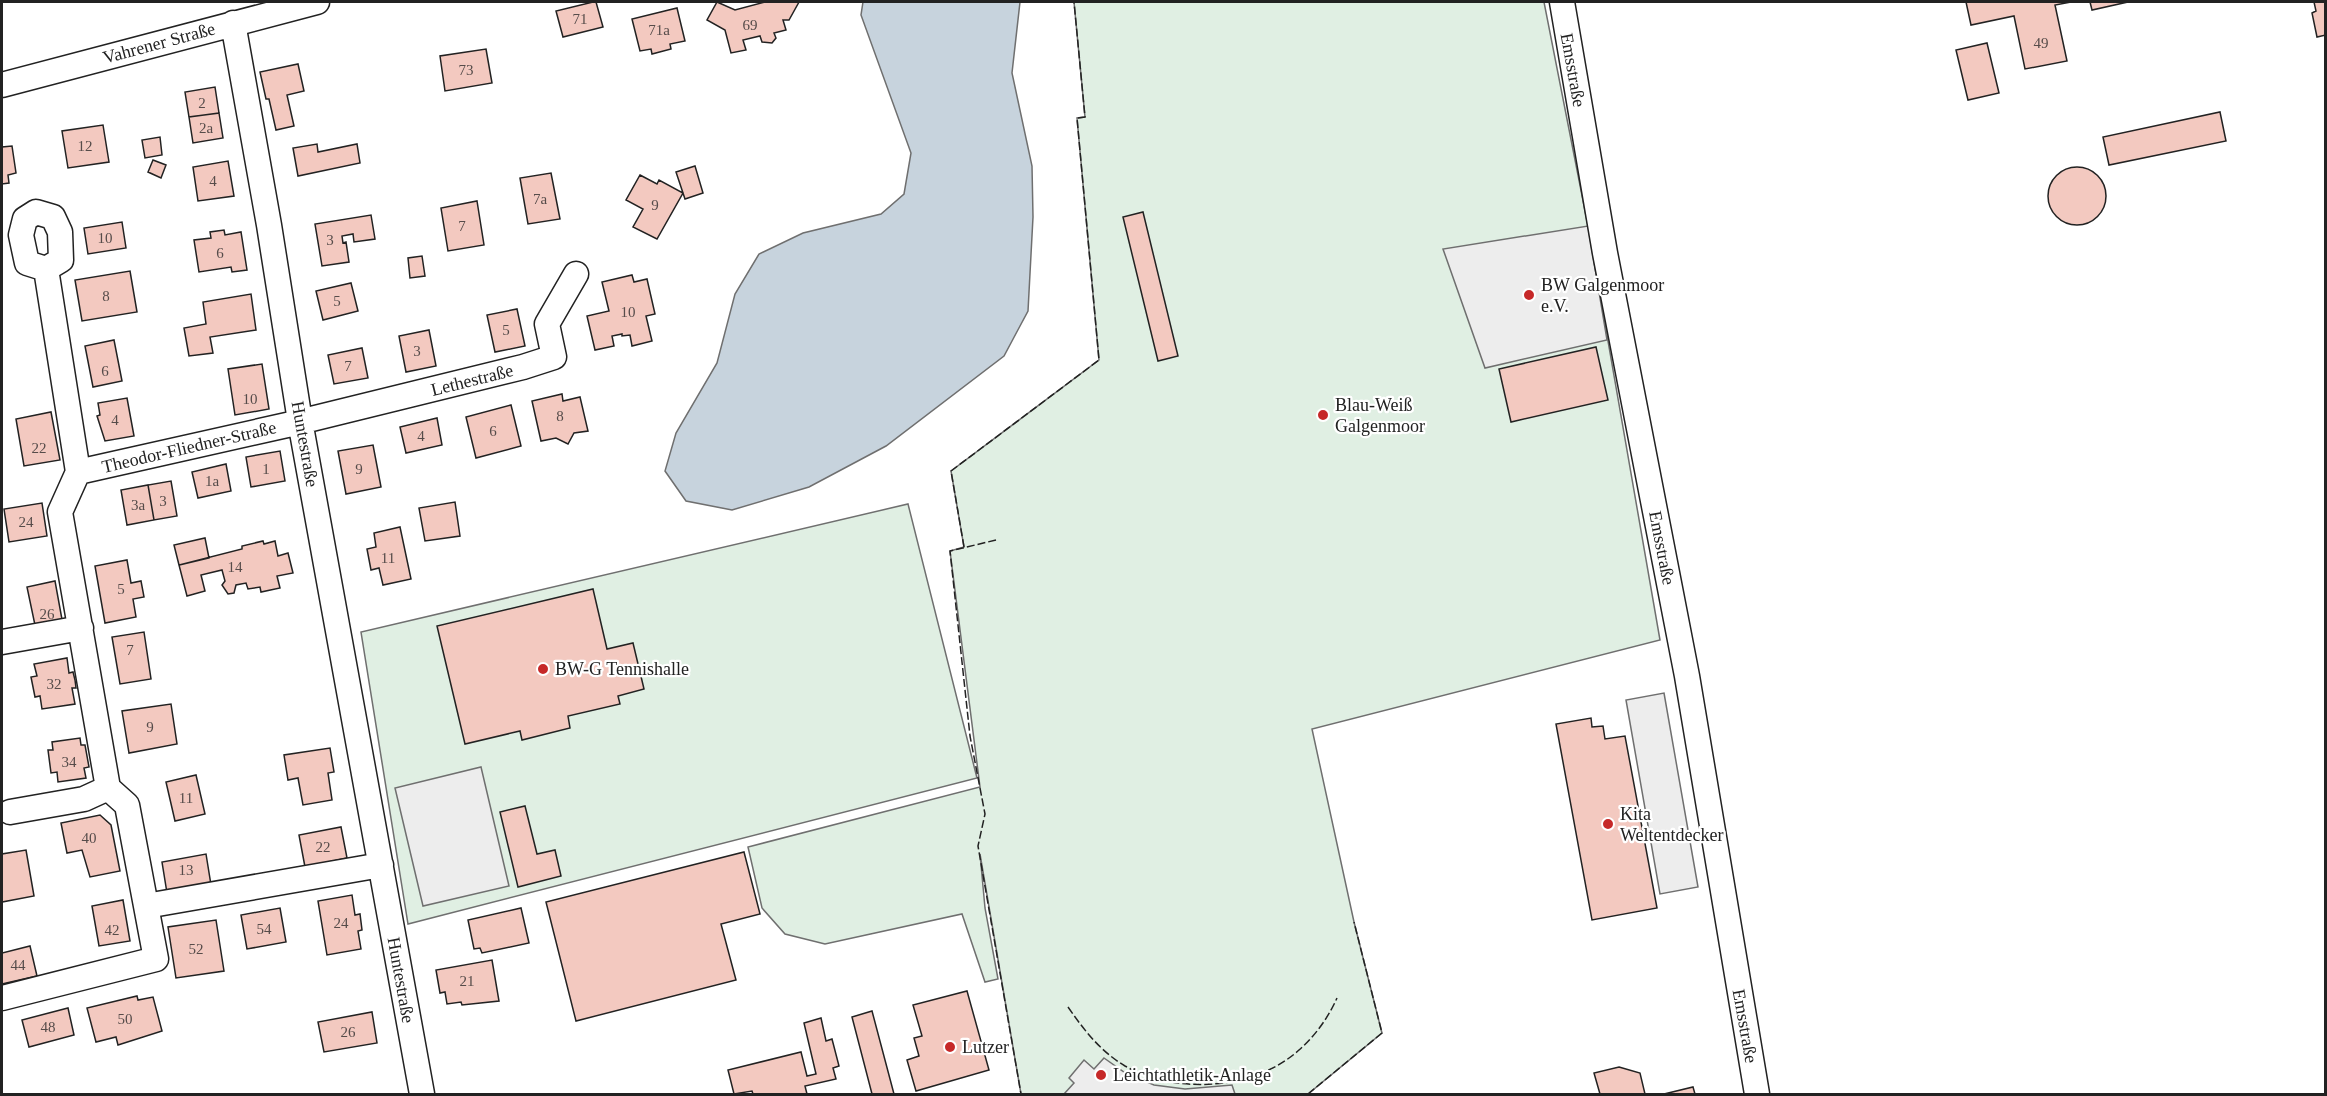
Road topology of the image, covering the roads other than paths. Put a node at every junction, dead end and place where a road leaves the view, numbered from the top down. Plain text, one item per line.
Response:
1 (317, 2) edge
2 (1562, 2) edge
3 (233, 23) junction
4 (2, 85) edge
5 (46, 269) dead end
6 (576, 274) dead end
7 (300, 421) junction
8 (78, 472) junction
9 (81, 628) junction
10 (2, 642) edge
11 (108, 788) junction
12 (10, 812) dead end
13 (381, 865) junction
14 (146, 906) junction
15 (2, 998) edge
16 (422, 1095) edge
17 (1757, 1095) edge

1 - 3 street, Vahrener Straße
2 - 17 street, Emsstraße
3 - 4 street, Vahrener Straße
3 - 7 street, Huntestraße
5 - 8 street, Theodor-Fliedner-Straße
6 - 7 street, Lethestraße
7 - 8 street, Theodor-Fliedner-Straße
7 - 13 street, Huntestraße
8 - 9 street, Theodor-Fliedner-Straße
9 - 10 street
9 - 11 street, Theodor-Fliedner-Straße
11 - 12 street
11 - 14 street
13 - 14 street
13 - 16 street, Huntestraße
14 - 15 street

